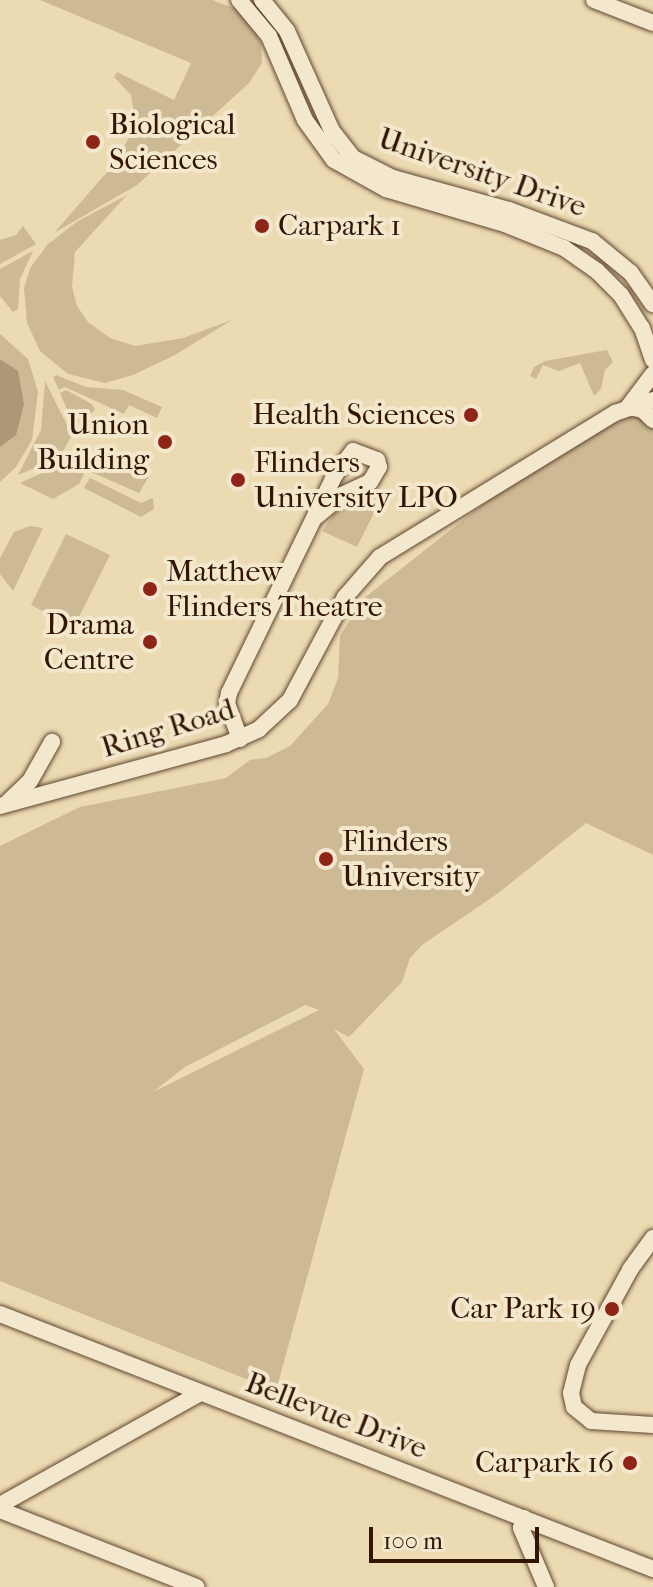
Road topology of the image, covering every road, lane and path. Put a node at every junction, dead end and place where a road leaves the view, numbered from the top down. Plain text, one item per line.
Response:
1 (239, 0) edge
2 (262, 0) edge
3 (594, 0) edge
4 (622, 0) edge
5 (653, 13) edge
6 (653, 23) edge
7 (279, 60) junction
8 (303, 67) junction
9 (653, 304) edge
10 (653, 360) edge
11 (653, 374) edge
12 (653, 400) edge
13 (628, 407) junction
14 (653, 420) edge
15 (317, 516) dead end
16 (240, 739) junction
17 (52, 742) dead end
18 (2, 806) edge
19 (653, 1238) edge
20 (0, 1314) edge
21 (200, 1393) junction
22 (653, 1425) edge
23 (0, 1508) edge
24 (524, 1518) junction
25 (653, 1569) edge
26 (196, 1587) edge
27 (546, 1587) edge

1 - 7 street, University Drive
2 - 8 street, University Drive
3 - 6 street
4 - 5 street
7 - 8 street
7 - 10 street, University Drive
8 - 9 street, University Drive
11 - 13 street
12 - 13 street, Ring Road
13 - 14 street
13 - 16 street, Ring Road
15 - 16 street
16 - 18 street, Ring Road
17 - 18 street
19 - 22 street
20 - 21 street, Bellevue Drive
21 - 23 street
21 - 24 street, Bellevue Drive
23 - 26 street
24 - 25 street, Bellevue Drive
24 - 27 street

